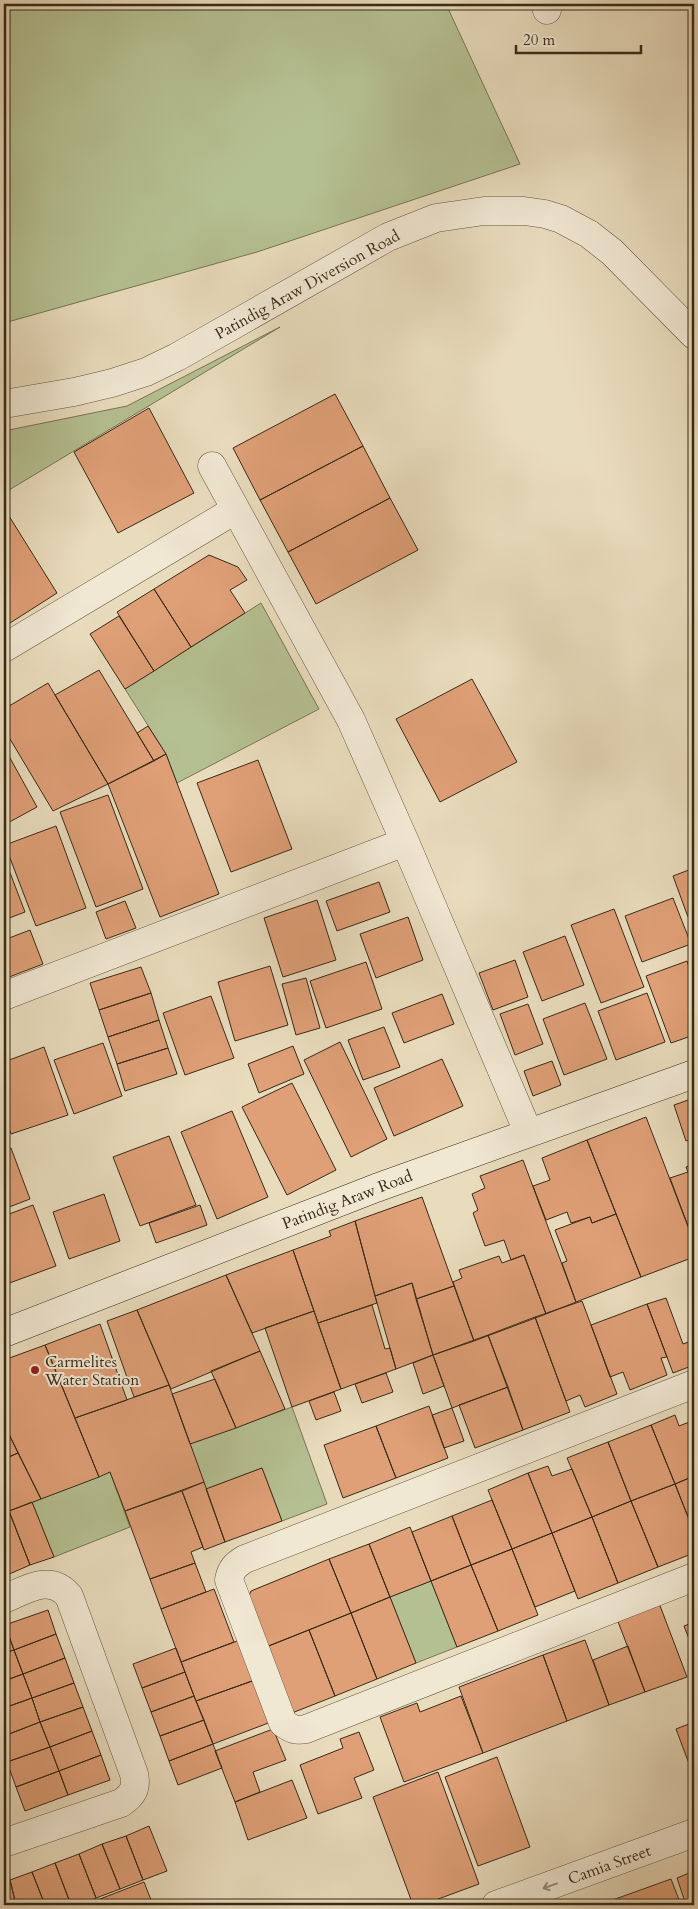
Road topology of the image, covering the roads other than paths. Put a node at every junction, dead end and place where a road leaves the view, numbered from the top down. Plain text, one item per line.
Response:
1 (694, 335) edge
2 (4, 404) edge
3 (212, 466) dead end
4 (235, 510) junction
5 (4, 648) edge
6 (405, 842) junction
7 (4, 996) edge
8 (694, 1074) edge
9 (528, 1132) junction
10 (4, 1334) edge
11 (694, 1384) edge
12 (694, 1577) edge
13 (4, 1599) edge
14 (694, 1833) edge
15 (4, 1843) edge
16 (496, 1905) edge

1 - 2 street, Patindig Araw Diversion Road
3 - 4 street
4 - 5 street
4 - 6 street
6 - 7 street
6 - 9 street
8 - 9 street, Patindig Araw Road
9 - 10 street, Patindig Araw Road
11 - 12 street
13 - 15 street
14 -> 16 street, Camia Street

